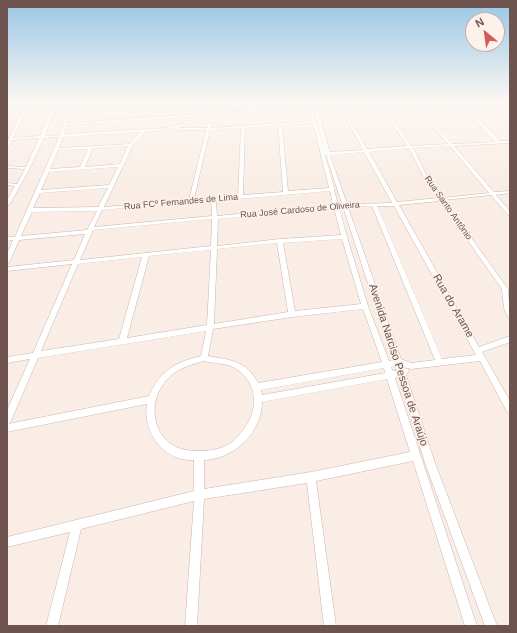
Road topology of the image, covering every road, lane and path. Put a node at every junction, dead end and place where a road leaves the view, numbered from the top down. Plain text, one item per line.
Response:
1 (143, 131) edge
2 (14, 132) edge
3 (44, 132) edge
4 (63, 132) edge
5 (134, 132) edge
6 (207, 132) edge
7 (243, 132) edge
8 (281, 132) edge
9 (316, 132) edge
10 (320, 132) edge
11 (355, 132) edge
12 (399, 132) edge
13 (439, 132) edge
14 (488, 132) edge
15 (62, 136) junction
16 (42, 137) junction
17 (11, 139) junction
18 (498, 142) junction
19 (509, 143) edge
20 (131, 145) junction
21 (451, 145) junction
22 (7, 147) edge
23 (91, 147) junction
24 (410, 147) junction
25 (56, 149) junction
26 (365, 150) junction
27 (326, 154) junction
28 (121, 165) junction
29 (7, 167) edge
30 (28, 168) junction
31 (82, 168) junction
32 (47, 171) junction
33 (7, 184) edge
34 (17, 184) junction
35 (112, 186) junction
36 (333, 189) junction
37 (37, 192) junction
38 (510, 192) edge
39 (286, 193) junction
40 (493, 194) junction
41 (240, 197) junction
42 (213, 199) junction
43 (441, 199) junction
44 (191, 201) junction
45 (7, 204) edge
46 (395, 204) junction
47 (374, 205) junction
48 (341, 206) junction
49 (100, 209) junction
50 (30, 210) junction
51 (510, 214) edge
52 (215, 218) junction
53 (89, 230) junction
54 (344, 237) junction
55 (17, 238) junction
56 (7, 239) edge
57 (280, 241) junction
58 (213, 248) junction
59 (146, 255) junction
60 (7, 261) edge
61 (75, 262) junction
62 (7, 269) edge
63 (365, 306) junction
64 (292, 314) junction
65 (510, 316) edge
66 (210, 328) junction
67 (510, 339) edge
68 (122, 342) junction
69 (478, 350) junction
70 (34, 356) junction
71 (204, 358) junction
72 (482, 358) junction
73 (7, 360) edge
74 (399, 362) junction
75 (440, 362) junction
76 (386, 364) junction
77 (411, 366) junction
78 (402, 373) junction
79 (389, 374) junction
80 (257, 387) junction
81 (259, 398) junction
82 (151, 399) junction
83 (510, 409) edge
84 (7, 420) edge
85 (7, 428) edge
86 (198, 456) junction
87 (415, 456) junction
88 (311, 476) junction
89 (199, 495) junction
90 (77, 525) junction
91 (7, 542) edge
92 (52, 626) edge
93 (191, 626) edge
94 (330, 626) edge
95 (470, 626) edge
96 (491, 626) edge

1 - 20 street
2 - 17 street
3 - 16 street
4 - 15 street
5 - 15 street
6 - 44 street
7 - 41 street
8 - 39 street
9 - 27 street, Avenida Narciso Pessoa de Araújo
10 - 27 street, Avenida Narciso Pessoa de Araújo
11 - 26 street, Rua do Arame
12 - 24 street, Rua Santo Antônio
13 - 21 street
14 - 18 street
15 - 16 street
15 - 25 street
16 - 17 street
16 - 30 street
17 - 22 street
18 - 19 street
18 - 21 street
20 - 23 street
20 - 28 street
21 - 24 street
21 - 40 street
23 - 25 street
23 - 31 street
24 - 26 street
24 - 43 street, Rua Santo Antônio
25 - 32 street
26 - 27 street
26 - 46 street, Rua do Arame
27 - 36 street, Avenida Narciso Pessoa de Araújo
27 - 48 street, Avenida Narciso Pessoa de Araújo
28 - 31 street
28 - 35 street
29 - 30 street
30 - 34 street
31 - 32 street
32 - 37 street
33 - 34 street
34 - 45 street
35 - 37 street
35 - 49 street
36 - 39 street, Rua FCº Fernandes de Lima
36 - 48 street, Avenida Narciso Pessoa de Araújo
37 - 50 street
38 - 40 street, Rua José Cardoso de Oliveira
39 - 41 street, Rua FCº Fernandes de Lima
40 - 43 street, Rua José Cardoso de Oliveira
40 - 51 street
41 - 42 street, Rua FCº Fernandes de Lima
42 - 44 street, Rua FCº Fernandes de Lima
42 - 52 street
43 - 46 street, Rua José Cardoso de Oliveira
43 - 65 street, Rua Santo Antônio
44 - 49 street, Rua FCº Fernandes de Lima
46 - 47 street, Rua José Cardoso de Oliveira
46 - 69 street, Rua do Arame
47 - 48 street, Rua José Cardoso de Oliveira
47 - 75 street
48 - 52 street, Rua José Cardoso de Oliveira
48 - 54 street, Avenida Narciso Pessoa de Araújo
48 - 74 street, Avenida Narciso Pessoa de Araújo
49 - 50 street, Rua FCº Fernandes de Lima
49 - 53 street
50 - 55 street
52 - 53 street, Rua José Cardoso de Oliveira
52 - 58 street
53 - 55 street, Rua José Cardoso de Oliveira
53 - 61 street
54 - 57 street
54 - 63 street, Avenida Narciso Pessoa de Araújo
55 - 56 street, Rua José Cardoso de Oliveira
55 - 60 street
57 - 58 street
57 - 64 street
58 - 59 street
58 - 66 street
59 - 61 street
59 - 68 street
61 - 62 street
61 - 70 street
63 - 64 street
63 - 76 street, Avenida Narciso Pessoa de Araújo
64 - 66 street
66 - 68 street
66 - 71 street
67 - 69 street
68 - 70 street
69 - 72 street, Rua do Arame
70 - 73 street
70 - 84 street
71 - 80 street
71 - 82 street
72 - 75 street
72 - 83 street, Rua do Arame
74 - 76 street
74 - 77 street
74 - 78 street, Avenida Narciso Pessoa de Araújo
75 - 77 street
76 - 79 street, Avenida Narciso Pessoa de Araújo
76 - 80 street
77 - 78 street
78 - 79 street
78 - 96 street, Avenida Narciso Pessoa de Araújo
79 - 81 street
79 - 87 street, Avenida Narciso Pessoa de Araújo
80 - 81 street
81 - 86 street
82 - 85 street
82 - 86 street
86 - 89 street
87 - 88 street
87 - 95 street, Avenida Narciso Pessoa de Araújo
88 - 89 street
88 - 94 street
89 - 90 street
89 - 93 street
90 - 91 street
90 - 92 street

